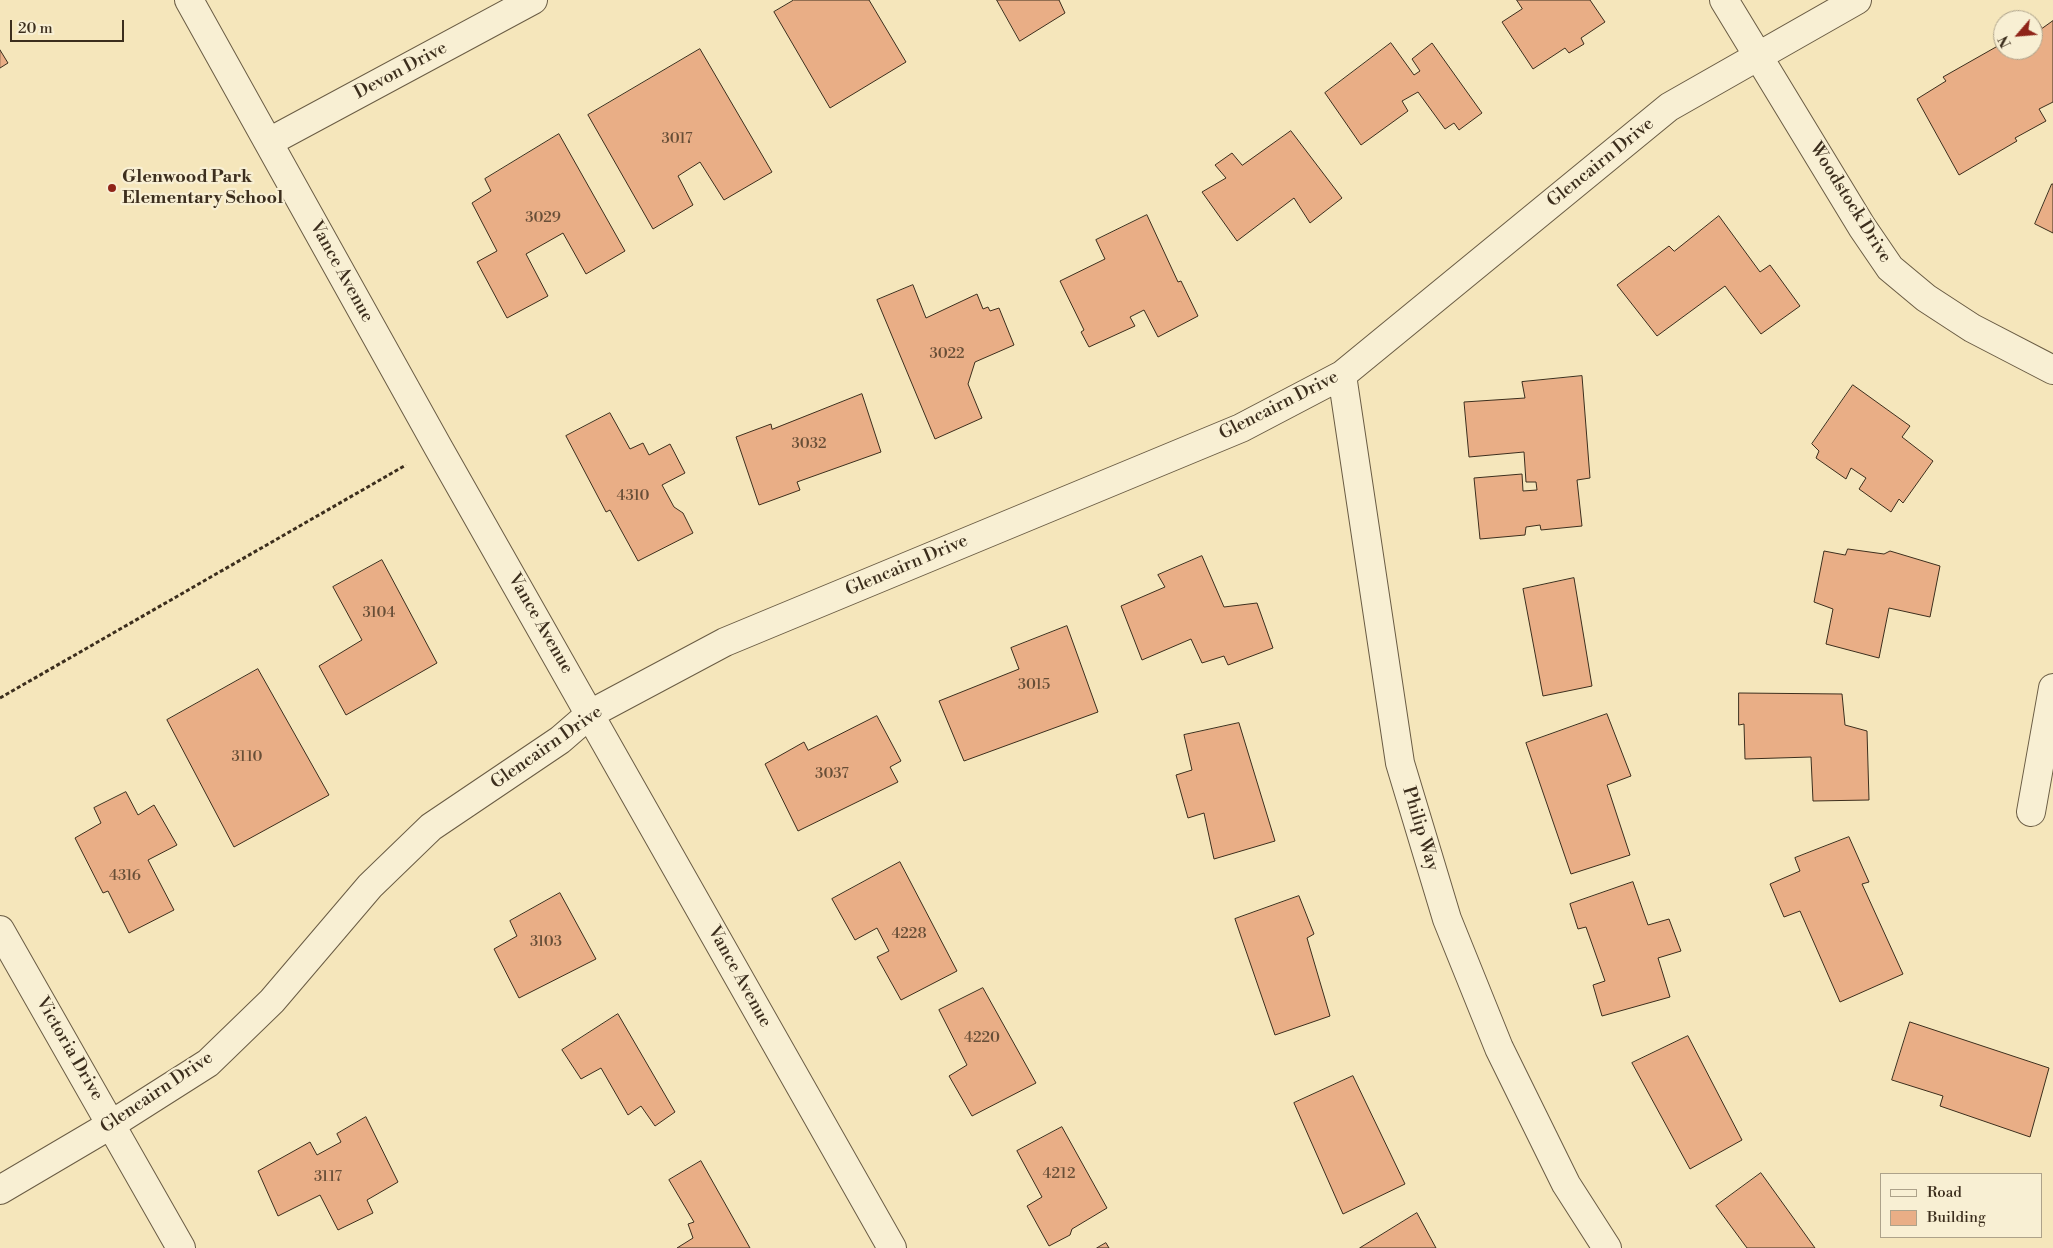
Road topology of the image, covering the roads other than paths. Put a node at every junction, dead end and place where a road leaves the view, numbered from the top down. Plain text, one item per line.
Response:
1 (189, 0) edge
2 (532, 0) edge
3 (1724, 0) edge
4 (1857, 0) edge
5 (1758, 54) junction
6 (269, 142) junction
7 (2053, 370) edge
8 (1342, 375) junction
9 (2053, 688) edge
10 (590, 714) junction
11 (2031, 812) dead end
12 (0, 930) edge
13 (112, 1124) junction
14 (0, 1190) edge
15 (181, 1248) edge
16 (892, 1248) edge
17 (1608, 1248) edge

1 - 6 street, Vance Avenue
2 - 6 street, Devon Drive
3 - 5 street, Woodstock Drive
4 - 5 street, Glencairn Drive
5 - 7 street, Woodstock Drive
5 - 8 street, Glencairn Drive
6 - 10 street, Vance Avenue
8 - 10 street, Glencairn Drive
8 - 17 street, Philip Way
9 - 11 street
10 - 13 street, Glencairn Drive
10 - 16 street, Vance Avenue
12 - 13 street, Victoria Drive
13 - 14 street, Glencairn Drive
13 - 15 street, Victoria Drive

